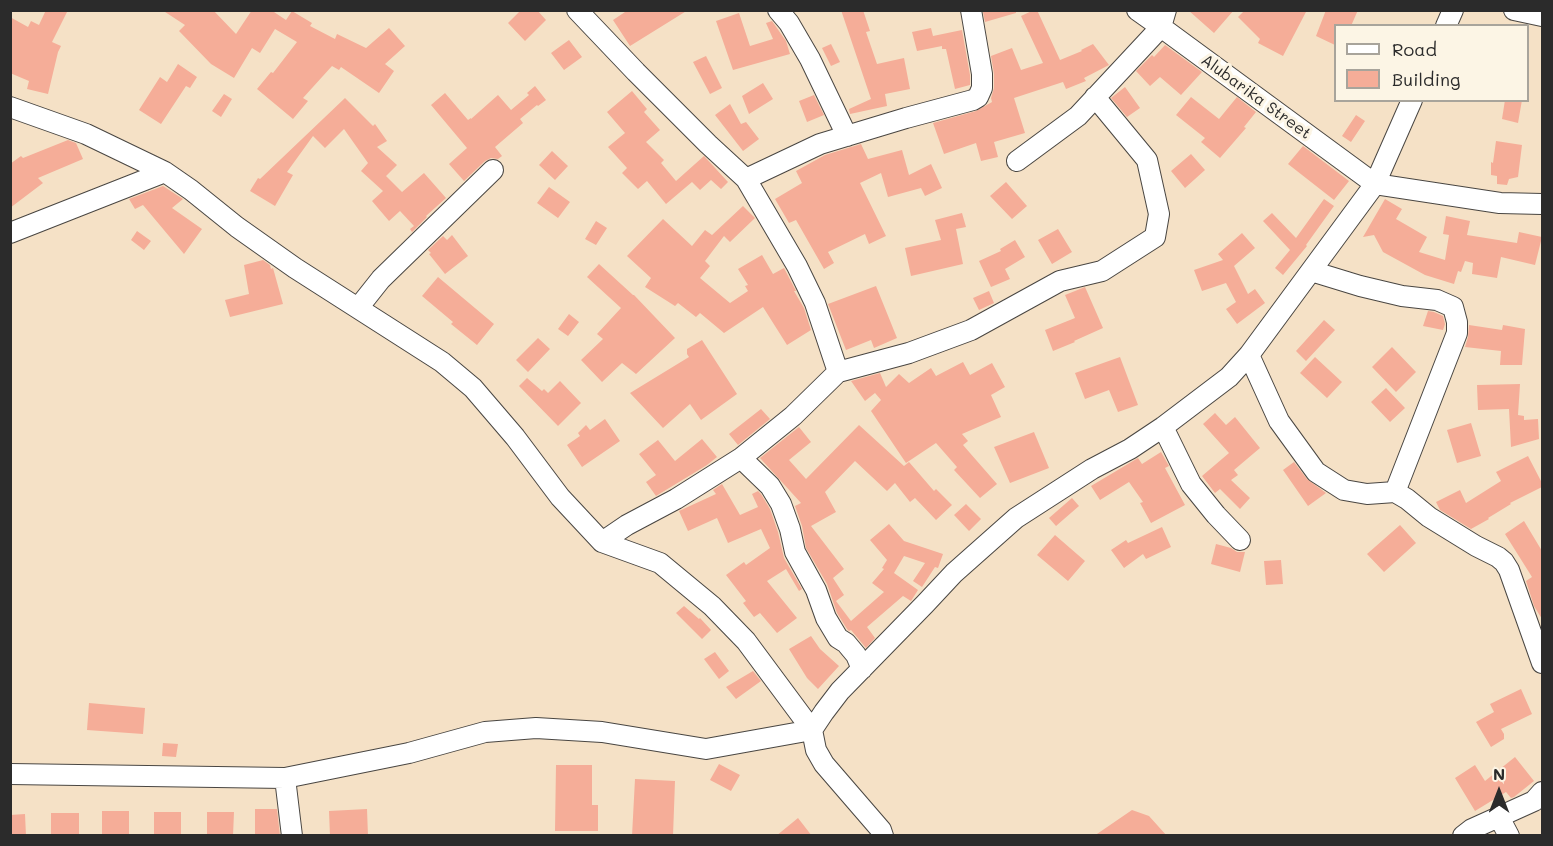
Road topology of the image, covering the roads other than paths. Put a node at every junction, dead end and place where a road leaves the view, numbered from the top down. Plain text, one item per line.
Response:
1 (577, 10) edge
2 (778, 10) edge
3 (971, 10) edge
4 (1137, 10) edge
5 (1453, 10) edge
6 (1514, 10) edge
7 (1542, 16) edge
8 (1163, 19) edge
9 (1447, 24) edge
10 (1095, 97) junction
11 (1411, 102) edge
12 (10, 107) edge
13 (847, 136) junction
14 (1017, 161) dead end
15 (493, 170) dead end
16 (165, 172) junction
17 (746, 179) junction
18 (1375, 184) junction
19 (1542, 204) edge
20 (10, 233) edge
21 (1311, 271) junction
22 (358, 308) junction
23 (1249, 355) junction
24 (838, 372) junction
25 (1163, 427) junction
26 (741, 458) junction
27 (1395, 492) junction
28 (1240, 540) dead end
29 (602, 542) junction
30 (1542, 663) edge
31 (862, 669) junction
32 (812, 730) junction
33 (10, 774) edge
34 (285, 777) junction
35 (1542, 792) edge
36 (1499, 817) junction
37 (292, 836) edge
38 (883, 836) edge
39 (1462, 836) edge
40 (1509, 836) edge

1 - 17 street
2 - 13 street
3 - 13 street
4 - 8 street, Alubarika Street
5 - 9 street
6 - 7 street
8 - 10 street
8 - 18 street, Alubarika Street
10 - 14 street
10 - 24 street
11 - 18 street
12 - 16 street
13 - 17 street
15 - 22 street
16 - 20 street
16 - 22 street
17 - 24 street
18 - 19 street
18 - 21 street
21 - 23 street
21 - 27 street
22 - 29 street
23 - 25 street
23 - 27 street
24 - 26 street
25 - 28 street
25 - 31 street
26 - 29 street
26 - 31 street
27 - 30 street
29 - 32 street
31 - 32 street
32 - 34 street
32 - 38 street
33 - 34 street
34 - 37 street
35 - 36 street
36 - 39 street
36 - 40 street

